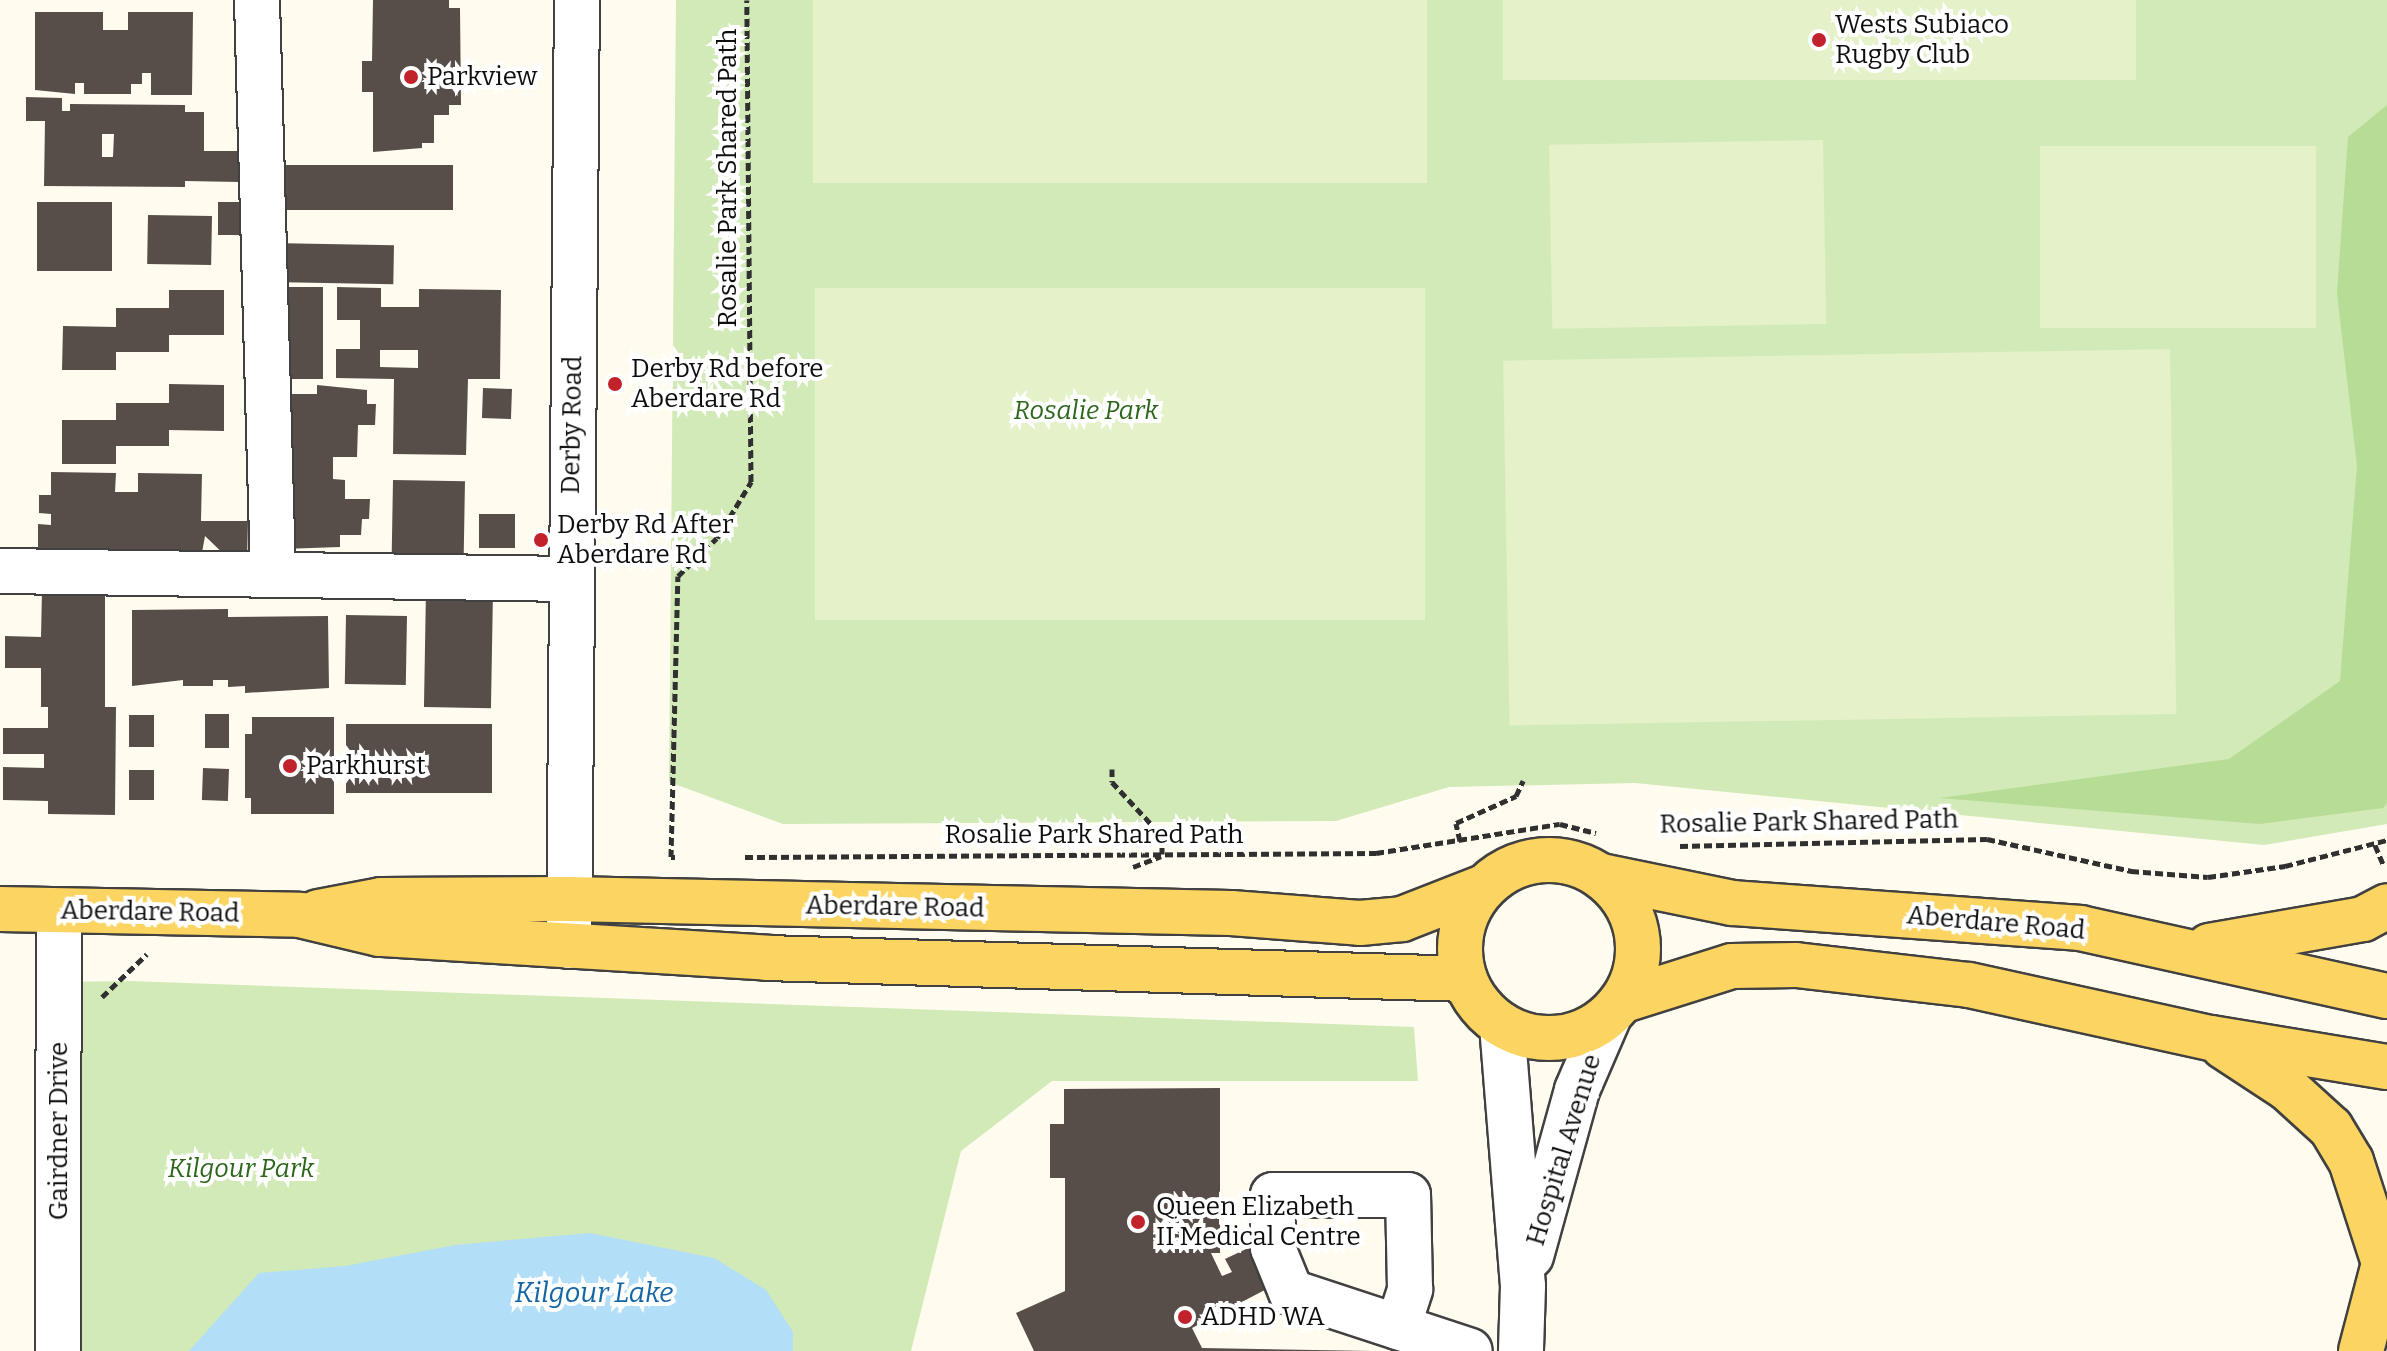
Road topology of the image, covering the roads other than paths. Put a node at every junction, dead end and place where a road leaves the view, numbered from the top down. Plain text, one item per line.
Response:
1 (257, 0) edge
2 (577, 0) edge
3 (0, 571) edge
4 (273, 574) junction
5 (570, 579) junction
6 (1603, 855) junction
7 (1484, 887) junction
8 (568, 899) junction
9 (2387, 906) edge
10 (0, 909) edge
11 (59, 911) junction
12 (300, 915) junction
13 (569, 946) junction
14 (2190, 949) junction
15 (1465, 979) junction
16 (2387, 996) edge
17 (1617, 1008) junction
18 (1502, 1025) junction
19 (2211, 1038) junction
20 (2387, 1067) edge
21 (2386, 1257) edge
22 (1523, 1286) junction
23 (1407, 1336) edge
24 (58, 1351) edge
25 (1470, 1351) edge
26 (1521, 1351) edge
27 (2361, 1351) edge

1 - 4 street
2 - 5 street, Derby Road
3 - 4 street
4 - 5 street
5 - 8 street, Derby Road
6 - 7 main road
6 - 14 main road, Aberdare Road
6 - 17 main road
7 - 8 main road, Aberdare Road
7 - 15 main road
8 - 12 main road, Aberdare Road
8 - 13 street, Derby Road
9 - 14 main road
10 - 11 main road, Aberdare Road
11 - 12 main road, Aberdare Road
11 - 24 street, Gairdner Drive
12 - 13 main road, Aberdare Road
13 - 15 main road, Aberdare Road
14 - 16 main road, Aberdare Road
15 - 18 main road
17 - 18 main road
17 - 19 main road
17 - 22 street, Hospital Avenue
18 - 22 street, Hospital Avenue
19 - 20 main road
19 - 21 main road
21 - 27 main road
22 - 26 street, Hospital Avenue
23 - 25 street

